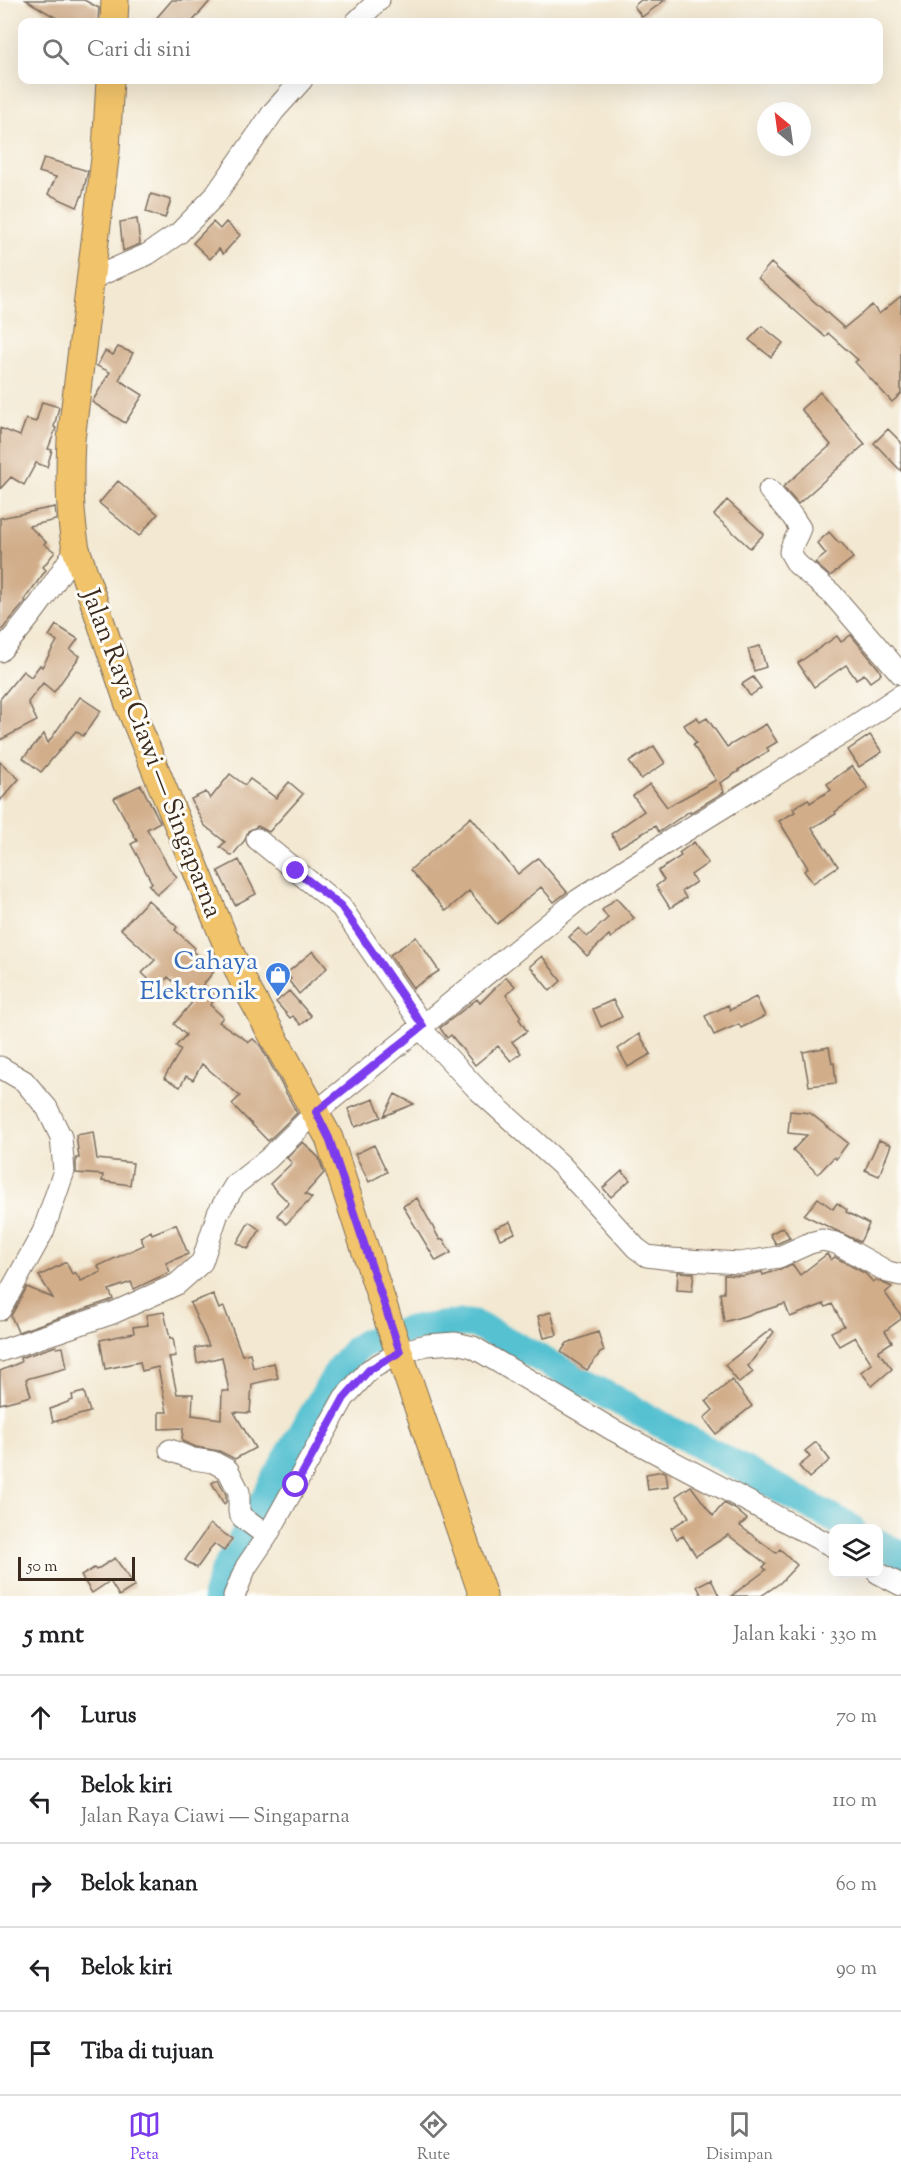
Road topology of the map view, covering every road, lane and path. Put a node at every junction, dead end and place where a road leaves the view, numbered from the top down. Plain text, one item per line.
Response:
1 (115, 0) edge
2 (379, 0) edge
3 (114, 18) edge
4 (360, 18) edge
5 (110, 84) edge
6 (298, 84) edge
7 (91, 279) junction
8 (769, 490) dead end
9 (76, 549) junction
10 (4, 638) edge
11 (901, 674) edge
12 (901, 695) edge
13 (257, 839) dead end
14 (422, 1027) junction
15 (0, 1067) edge
16 (316, 1112) junction
17 (901, 1275) edge
18 (0, 1310) edge
19 (395, 1339) junction
20 (0, 1351) edge
21 (171, 1450) dead end
22 (255, 1527) junction
23 (829, 1544) edge
24 (883, 1575) edge
25 (901, 1584) edge
26 (234, 1596) edge
27 (483, 1596) edge

1 - 3 main road
2 - 4 street
5 - 7 main road, Jalan Raya Ciawi — Singaparna
6 - 7 street
7 - 9 main road, Jalan Raya Ciawi — Singaparna
8 - 11 street
9 - 10 street
9 - 16 main road, Jalan Raya Ciawi — Singaparna
12 - 14 street
13 - 14 street
14 - 16 street
14 - 17 street
15 - 18 street
16 - 19 main road, Jalan Raya Ciawi — Singaparna
16 - 20 street
19 - 22 street
19 - 23 street
19 - 27 main road, Jalan Raya Ciawi — Singaparna
21 - 22 street
22 - 26 street
24 - 25 street

